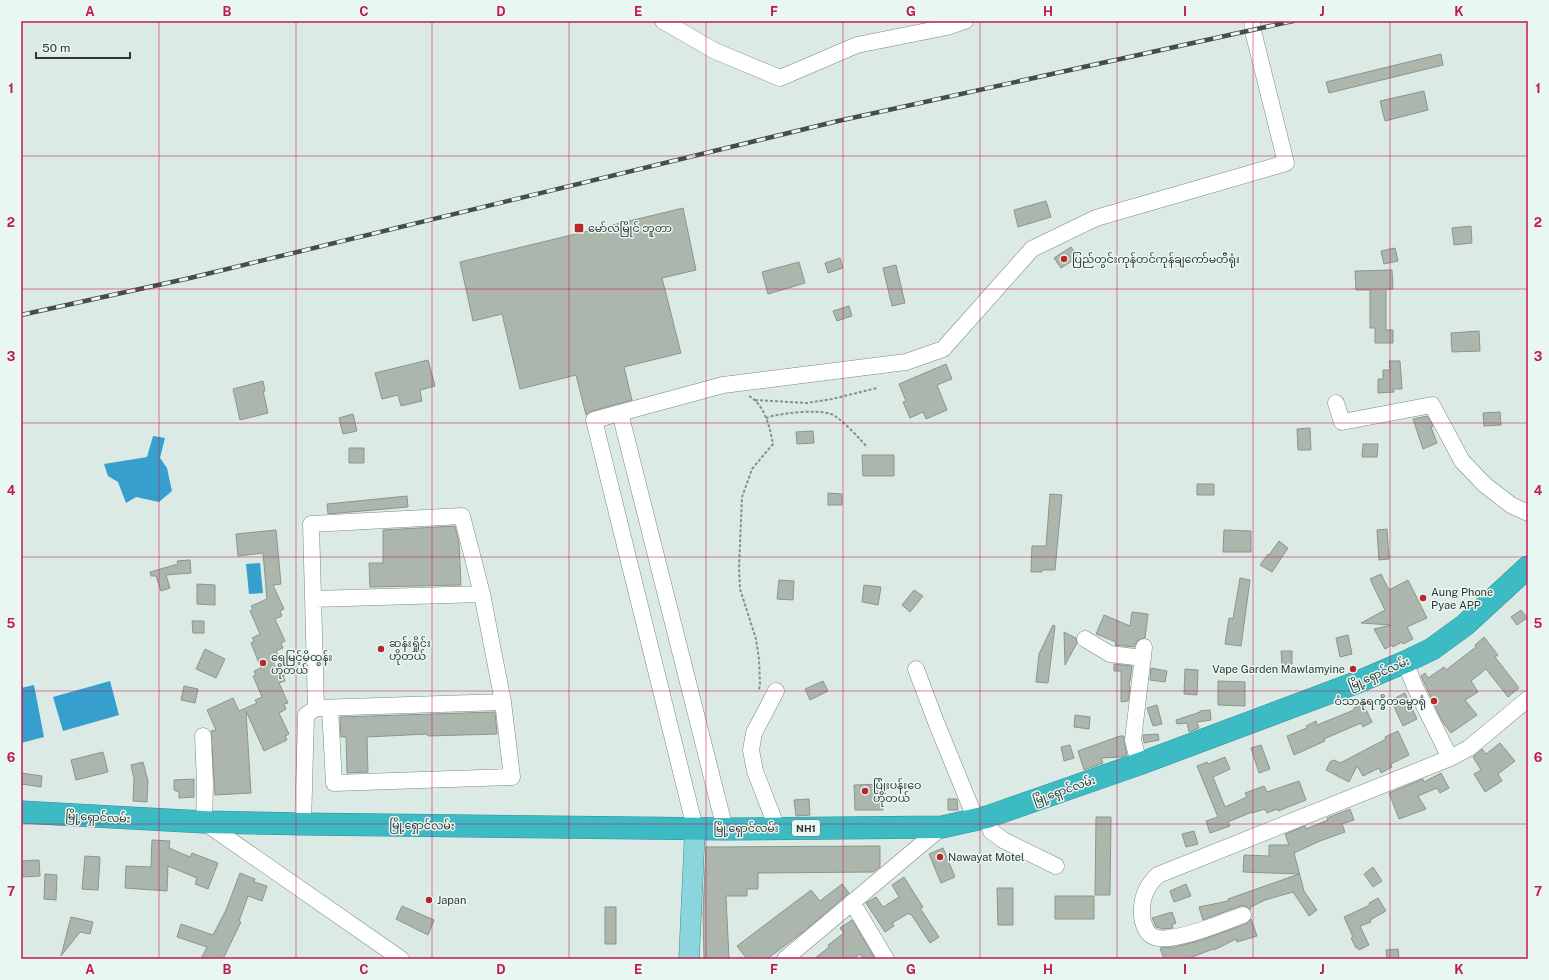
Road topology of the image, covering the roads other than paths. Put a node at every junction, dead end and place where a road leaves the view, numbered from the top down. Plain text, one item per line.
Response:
1 (663, 21) edge
2 (965, 21) edge
3 (1252, 21) edge
4 (1336, 403) dead end
5 (620, 412) junction
6 (1528, 513) edge
7 (1528, 567) edge
8 (482, 594) junction
9 (313, 599) junction
10 (1085, 639) dead end
11 (1405, 662) junction
12 (916, 669) dead end
13 (776, 691) dead end
14 (1528, 699) edge
15 (503, 702) junction
16 (323, 708) junction
17 (203, 736) dead end
18 (1450, 758) junction
19 (1140, 764) junction
20 (21, 812) edge
21 (981, 818) junction
22 (204, 822) junction
23 (303, 824) junction
24 (942, 827) junction
25 (695, 828) junction
26 (778, 828) junction
27 (725, 829) junction
28 (1056, 866) dead end
29 (852, 902) junction
30 (1243, 915) dead end
31 (402, 959) edge
32 (689, 959) edge
33 (785, 959) edge
34 (886, 959) edge

1 - 2 street
3 - 5 street
4 - 6 street
5 - 25 street
5 - 27 street
7 - 11 highway, မြို့ရှောင်လမ်း / NH1
8 - 9 street
8 - 9 street
8 - 15 street
9 - 16 street
10 - 19 street
11 - 18 street
11 - 19 highway, မြို့ရှောင်လမ်း / NH1
12 - 21 street
13 - 26 street
14 - 18 street
15 - 16 street
15 - 16 street
16 - 23 street
17 - 22 street
18 - 30 street
19 - 21 highway, မြို့ရှောင်လမ်း / NH1
20 - 22 highway, မြို့ရှောင်လမ်း / NH1
21 - 24 highway, မြို့ရှောင်လမ်း / NH1
21 - 28 street
22 - 23 highway, မြို့ရှောင်လမ်း / NH1
22 - 31 street
23 - 25 highway, မြို့ရှောင်လမ်း / NH1
24 - 26 highway, မြို့ရှောင်လမ်း / NH1
24 - 29 street
25 - 27 highway, မြို့ရှောင်လမ်း / NH1
25 - 32 main road
26 - 27 highway, မြို့ရှောင်လမ်း / NH1
29 - 33 street
29 - 34 street

